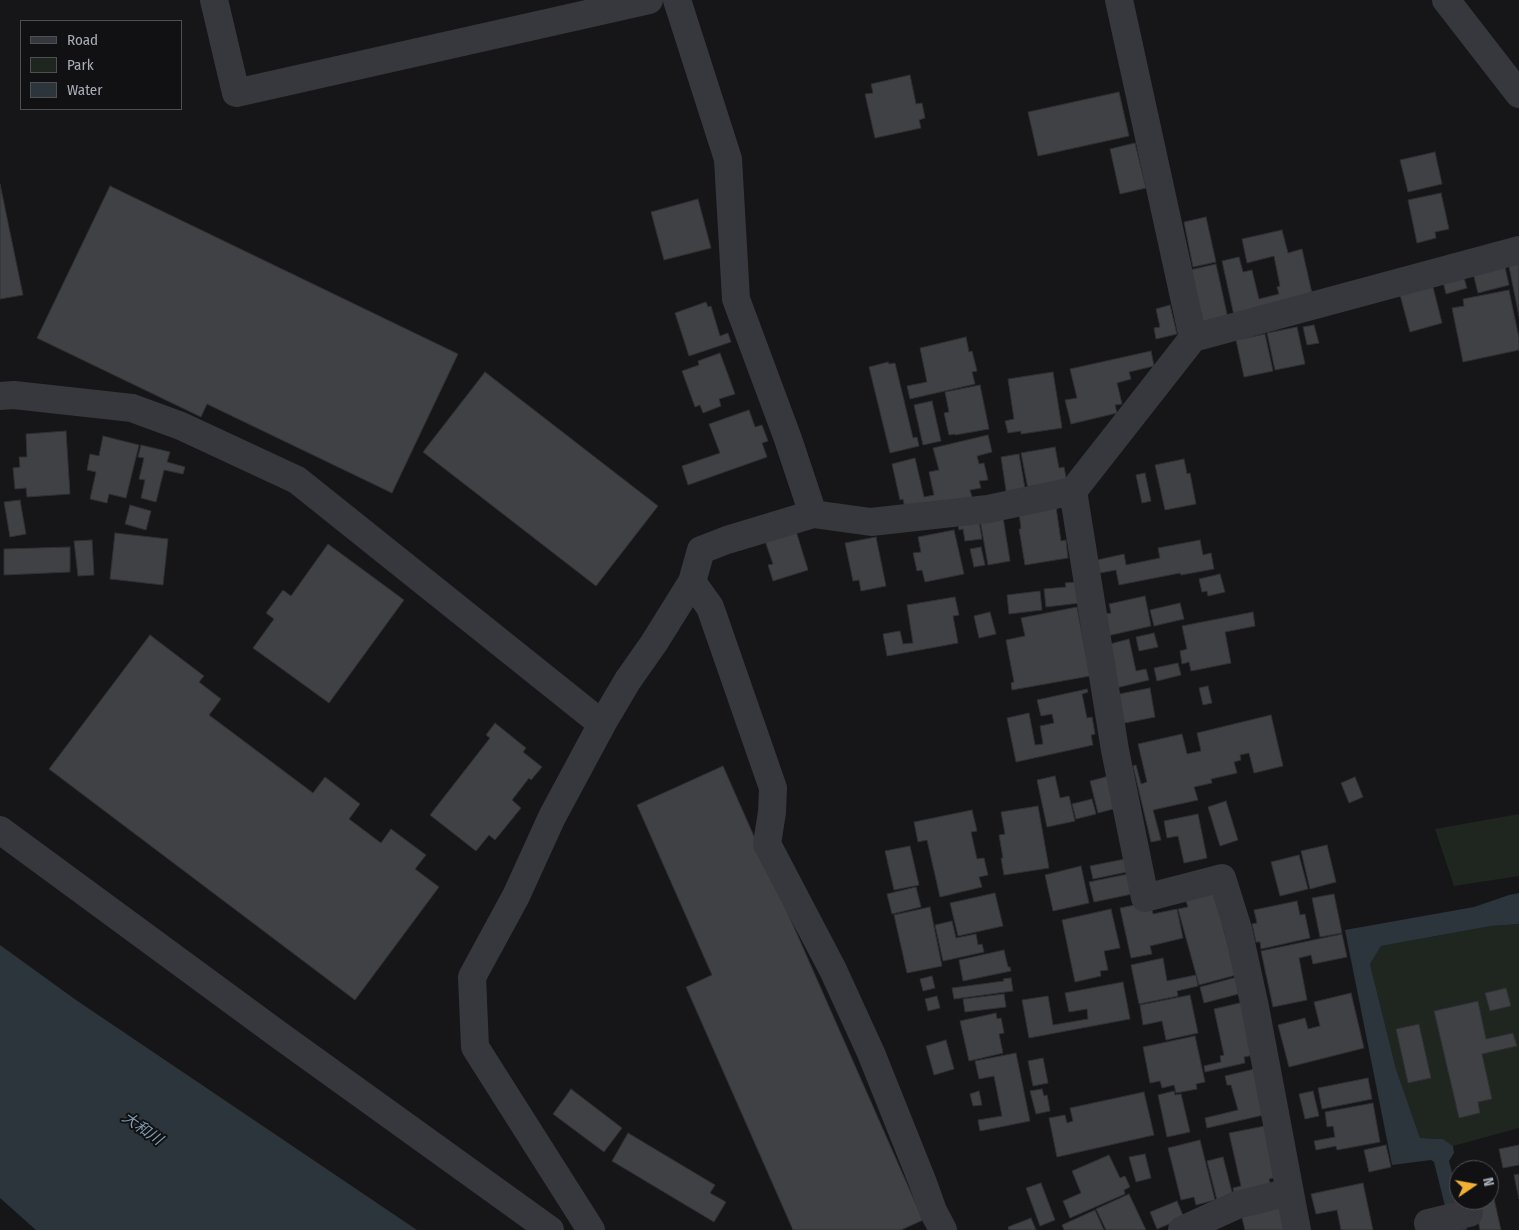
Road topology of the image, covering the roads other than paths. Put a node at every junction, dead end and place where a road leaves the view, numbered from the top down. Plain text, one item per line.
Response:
1 (214, 0) edge
2 (648, 0) edge
3 (677, 0) edge
4 (1118, 0) edge
5 (1446, 0) edge
6 (1519, 94) edge
7 (1519, 250) edge
8 (1193, 338) junction
9 (0, 396) edge
10 (1073, 491) junction
11 (813, 514) junction
12 (692, 582) junction
13 (602, 724) junction
14 (0, 830) edge
15 (1289, 1192) junction
16 (1469, 1213) dead end
17 (1429, 1226) edge
18 (550, 1230) edge
19 (591, 1230) edge
20 (943, 1230) edge
21 (1182, 1230) edge
22 (1297, 1230) edge

1 - 2 street
3 - 11 street
4 - 8 street
5 - 6 street
7 - 8 street
8 - 10 street
9 - 13 street
10 - 11 street
10 - 15 street
11 - 12 street
12 - 13 street
12 - 20 street
13 - 19 street
14 - 18 street
15 - 21 street
15 - 22 street
16 - 17 street

